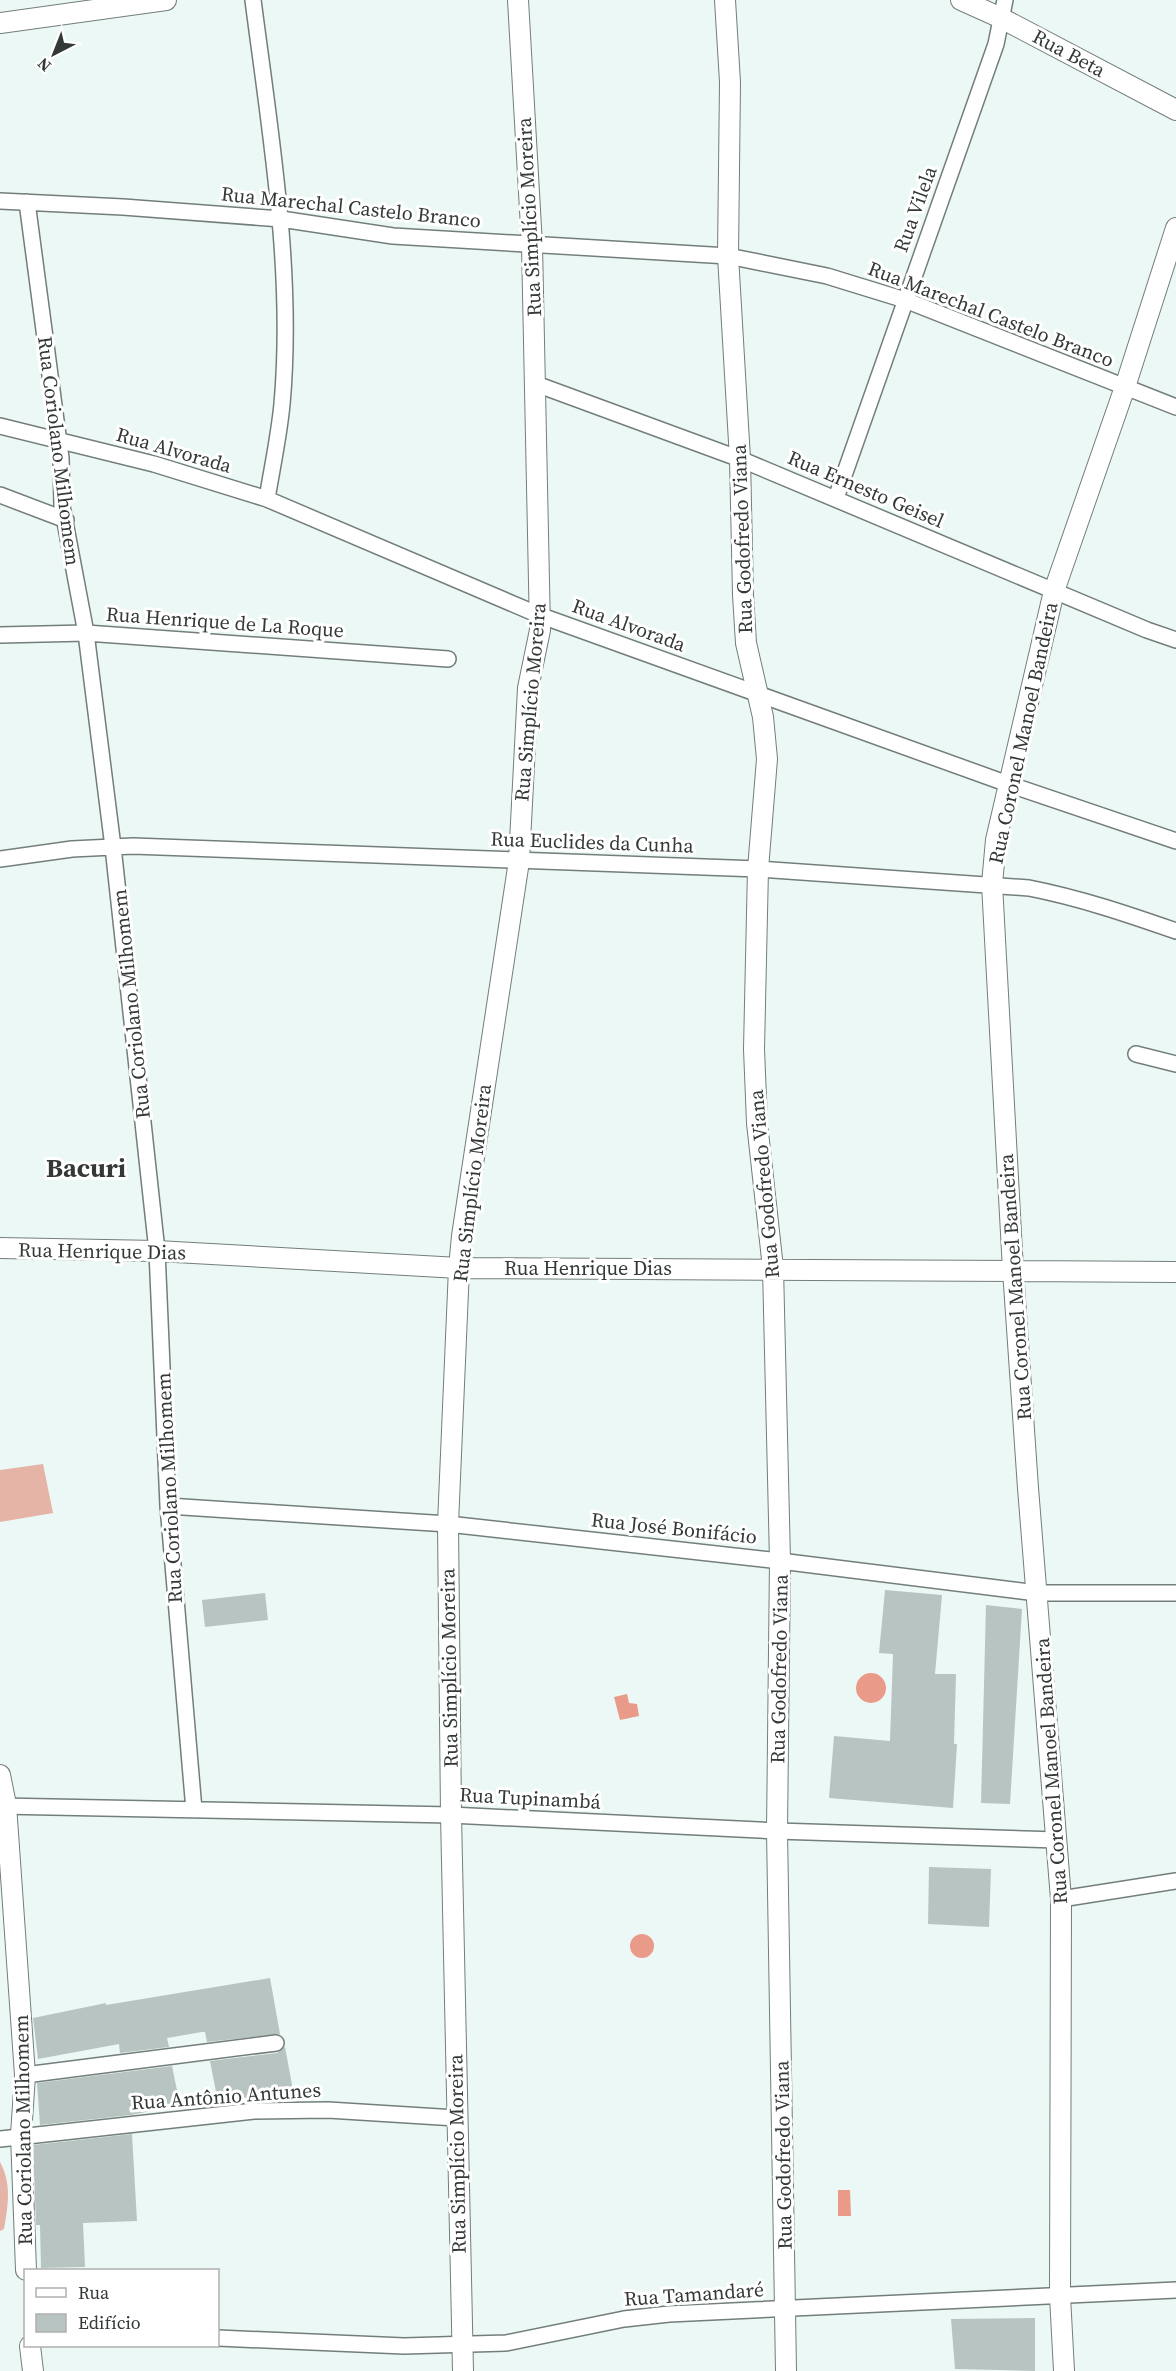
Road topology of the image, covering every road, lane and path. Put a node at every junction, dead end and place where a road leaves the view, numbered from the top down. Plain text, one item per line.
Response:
1 (166, 0) edge
2 (253, 0) edge
3 (518, 0) edge
4 (725, 0) edge
5 (961, 0) edge
6 (1003, 9) edge
7 (0, 23) edge
8 (1176, 110) edge
9 (0, 201) edge
10 (27, 202) junction
11 (281, 219) junction
12 (1176, 228) edge
13 (532, 244) junction
14 (728, 256) junction
15 (905, 300) junction
16 (536, 384) junction
17 (1125, 387) junction
18 (1176, 407) edge
19 (0, 426) edge
20 (58, 442) junction
21 (740, 459) junction
22 (0, 495) edge
23 (836, 498) junction
24 (267, 499) junction
25 (64, 513) junction
26 (1054, 591) junction
27 (540, 622) junction
28 (86, 633) junction
29 (0, 635) edge
30 (1176, 640) edge
31 (448, 659) dead end
32 (758, 694) junction
33 (1006, 792) junction
34 (1176, 841) edge
35 (113, 847) junction
36 (0, 859) edge
37 (519, 861) junction
38 (758, 869) junction
39 (992, 884) junction
40 (1176, 931) edge
41 (1136, 1054) dead end
42 (1176, 1064) edge
43 (0, 1248) edge
44 (157, 1251) junction
45 (459, 1268) junction
46 (773, 1268) junction
47 (1013, 1270) junction
48 (1176, 1272) edge
49 (168, 1506) junction
50 (448, 1524) junction
51 (780, 1561) junction
52 (1037, 1593) junction
53 (1176, 1593) edge
54 (0, 1774) edge
55 (3, 1805) edge
56 (194, 1810) junction
57 (451, 1815) junction
58 (777, 1831) junction
59 (1058, 1840) junction
60 (1176, 1881) edge
61 (1061, 1899) junction
62 (276, 2043) dead end
63 (25, 2075) junction
64 (456, 2118) junction
65 (21, 2135) junction
66 (0, 2139) edge
67 (26, 2269) edge
68 (1176, 2290) edge
69 (1060, 2296) junction
70 (786, 2308) junction
71 (219, 2338) edge
72 (463, 2343) junction
73 (30, 2347) edge
74 (33, 2371) edge
75 (463, 2371) edge
76 (786, 2371) edge
77 (1064, 2371) edge

1 - 7 street
2 - 11 street
3 - 13 street, Rua Simplício Moreira
4 - 14 street, Rua Godofredo Viana
5 - 6 street, Rua Beta
6 - 8 street, Rua Beta
6 - 15 street, Rua Vilela
9 - 10 street, Rua Marechal Castelo Branco
10 - 11 street, Rua Marechal Castelo Branco
10 - 20 street, Rua Coriolano Milhomem
11 - 13 street, Rua Marechal Castelo Branco
11 - 24 street
12 - 17 street, Rua Coronel Manoel Bandeira
13 - 14 street, Rua Marechal Castelo Branco
13 - 16 street, Rua Simplício Moreira
14 - 15 street, Rua Marechal Castelo Branco
14 - 21 street, Rua Godofredo Viana
15 - 17 street, Rua Marechal Castelo Branco
15 - 23 street, Rua Vilela
16 - 21 street, Rua Ernesto Geisel
16 - 27 street, Rua Simplício Moreira
17 - 18 street, Rua Marechal Castelo Branco
17 - 26 street, Rua Coronel Manoel Bandeira
19 - 20 street, Rua Alvorada
20 - 24 street, Rua Alvorada
20 - 25 street, Rua Coriolano Milhomem
21 - 23 street, Rua Ernesto Geisel
21 - 32 street, Rua Godofredo Viana
22 - 25 street
23 - 26 street, Rua Ernesto Geisel
24 - 27 street, Rua Alvorada
25 - 28 street, Rua Coriolano Milhomem
26 - 30 street, Rua Ernesto Geisel
26 - 33 street, Rua Coronel Manoel Bandeira
27 - 32 street, Rua Alvorada
27 - 37 street, Rua Simplício Moreira
28 - 29 street, Rua Henrique de La Roque
28 - 31 street, Rua Henrique de La Roque
28 - 35 street, Rua Coriolano Milhomem
32 - 33 street, Rua Alvorada
32 - 38 street, Rua Godofredo Viana
33 - 34 street, Rua Alvorada
33 - 39 street, Rua Coronel Manoel Bandeira
35 - 36 street, Rua Euclides da Cunha
35 - 37 street, Rua Euclides da Cunha
35 - 44 street, Rua Coriolano Milhomem
37 - 38 street, Rua Euclides da Cunha
37 - 45 street, Rua Simplício Moreira
38 - 39 street, Rua Euclides da Cunha
38 - 46 street, Rua Godofredo Viana
39 - 40 street, Rua Euclides da Cunha
39 - 47 street, Rua Coronel Manoel Bandeira
41 - 42 street
43 - 44 street, Rua Henrique Dias
44 - 45 street, Rua Henrique Dias
44 - 49 street, Rua Coriolano Milhomem
45 - 46 street, Rua Henrique Dias
45 - 50 street, Rua Simplício Moreira
46 - 47 street, Rua Henrique Dias
46 - 51 street, Rua Godofredo Viana
47 - 48 street, Rua Henrique Dias
47 - 52 street, Rua Coronel Manoel Bandeira
49 - 50 street, Rua José Bonifácio
49 - 56 street, Rua Coriolano Milhomem
50 - 51 street, Rua José Bonifácio
50 - 57 street, Rua Simplício Moreira
51 - 52 street, Rua José Bonifácio
51 - 58 street, Rua Godofredo Viana
52 - 53 street, Rua José Bonifácio
52 - 59 street, Rua Coronel Manoel Bandeira
54 - 55 street, Rua Coriolano Milhomem
55 - 56 street, Rua Tupinambá
55 - 63 street, Rua Coriolano Milhomem
56 - 57 street, Rua Tupinambá
57 - 58 street, Rua Tupinambá
57 - 64 street, Rua Simplício Moreira
58 - 59 street, Rua Tupinambá
58 - 70 street, Rua Godofredo Viana
59 - 61 street, Rua Coronel Manoel Bandeira
60 - 61 street
61 - 69 street, Rua Coronel Manoel Bandeira
62 - 63 street
63 - 65 street, Rua Coriolano Milhomem
64 - 65 street, Rua Antônio Antunes
64 - 72 street, Rua Simplício Moreira
65 - 66 street, Rua Antônio Antunes
65 - 67 street, Rua Coriolano Milhomem
68 - 69 street, Rua Tamandaré
69 - 70 street, Rua Tamandaré
69 - 77 street, Rua Coronel Manoel Bandeira
70 - 72 street, Rua Tamandaré
70 - 76 street, Rua Godofredo Viana
71 - 72 street, Rua Tamandaré
72 - 75 street, Rua Simplício Moreira
73 - 74 street

